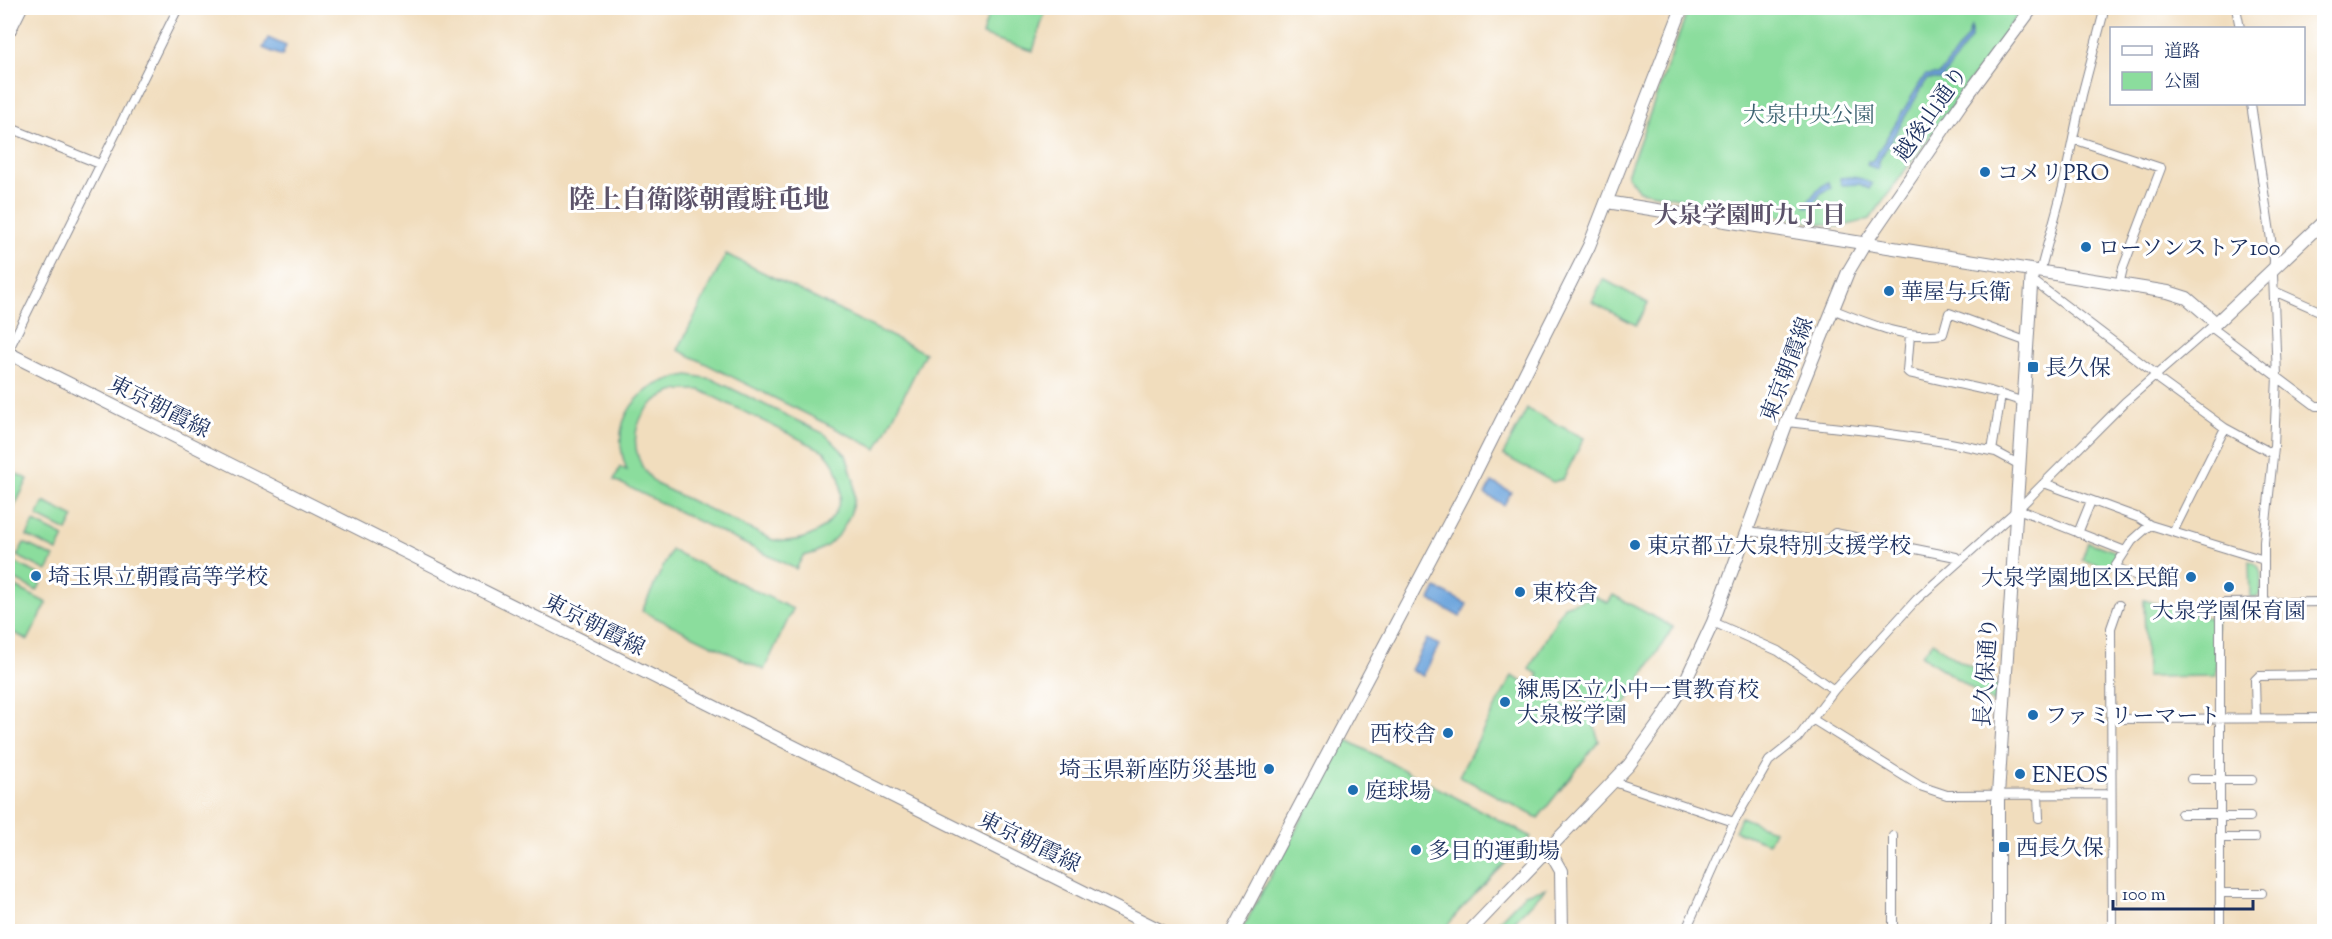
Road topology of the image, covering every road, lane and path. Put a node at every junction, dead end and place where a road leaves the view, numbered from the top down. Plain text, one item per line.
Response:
1 (19, 8) edge
2 (178, 8) edge
3 (1682, 8) edge
4 (2032, 8) edge
5 (2089, 8) edge
6 (2236, 8) edge
7 (2240, 27) edge
8 (8, 30) edge
9 (2251, 105) edge
10 (8, 127) edge
11 (2073, 139) junction
12 (100, 164) junction
13 (1607, 202) junction
14 (2325, 221) edge
15 (1864, 245) junction
16 (2274, 268) junction
17 (2034, 274) junction
18 (2119, 285) junction
19 (2274, 291) junction
20 (1832, 309) junction
21 (2325, 313) edge
22 (2214, 325) junction
23 (1910, 335) junction
24 (2028, 342) junction
25 (8, 352) edge
26 (2156, 376) junction
27 (2277, 376) junction
28 (2001, 395) junction
29 (2024, 402) junction
30 (2325, 406) edge
31 (1787, 422) junction
32 (2225, 428) junction
33 (1992, 451) junction
34 (2273, 454) junction
35 (2020, 465) junction
36 (2044, 483) junction
37 (2091, 501) junction
38 (2018, 509) junction
39 (2150, 525) junction
40 (1747, 531) junction
41 (2173, 532) junction
42 (2078, 533) junction
43 (2125, 551) junction
44 (1959, 560) junction
45 (2264, 560) junction
46 (2144, 579) dead end
47 (2264, 602) junction
48 (2325, 602) edge
49 (2119, 605) dead end
50 (1713, 622) junction
51 (2325, 675) edge
52 (1834, 690) junction
53 (2220, 718) junction
54 (2256, 718) junction
55 (2325, 718) edge
56 (1812, 719) junction
57 (2111, 719) junction
58 (2191, 779) dead end
59 (2220, 779) junction
60 (2252, 780) dead end
61 (1614, 782) junction
62 (2111, 794) junction
63 (1998, 795) junction
64 (2038, 795) junction
65 (2181, 814) dead end
66 (2220, 816) junction
67 (2250, 817) dead end
68 (2038, 818) dead end
69 (1734, 822) junction
70 (1893, 837) dead end
71 (2220, 838) junction
72 (2255, 838) dead end
73 (1549, 850) junction
74 (2220, 893) junction
75 (2262, 893) dead end
76 (2220, 931) edge
77 (2258, 931) edge
78 (1164, 932) edge
79 (1233, 932) edge
80 (1469, 932) edge
81 (1563, 932) edge
82 (1685, 932) edge
83 (1893, 932) edge
84 (1998, 932) edge
85 (2112, 932) edge

1 - 8 highway
2 - 12 street
3 - 13 main road
4 - 15 main road, 越後山通り
5 - 11 street
6 - 7 street
9 - 16 street
10 - 12 street
11 - 17 street
11 - 18 street
12 - 25 street
13 - 15 main road
13 - 79 main road
14 - 16 main road
15 - 17 main road
15 - 20 main road, 東京朝霞線
16 - 19 street
16 - 22 main road
17 - 18 main road
17 - 24 main road, 長久保通り
17 - 26 street
18 - 22 main road
19 - 21 street
19 - 27 street
20 - 23 street
20 - 31 main road, 東京朝霞線
22 - 26 street
22 - 27 street
23 - 24 street
23 - 28 street
24 - 29 main road, 長久保通り
25 - 78 main road, 東京朝霞線
26 - 32 street
26 - 36 street
27 - 30 street
27 - 34 street
28 - 29 street
28 - 33 street
29 - 35 main road, 長久保通り
31 - 33 street
31 - 40 main road, 東京朝霞線
32 - 34 street
32 - 41 street
33 - 35 street
34 - 45 street
35 - 38 main road, 長久保通り
36 - 37 street
36 - 38 street
37 - 39 street
37 - 42 street
38 - 42 street
38 - 44 street
38 - 63 main road, 長久保通り
39 - 41 street
39 - 43 street
40 - 44 street
40 - 50 main road, 東京朝霞線
41 - 45 street
42 - 43 street
43 - 46 street
44 - 52 street
45 - 47 street
47 - 48 street
47 - 53 street
49 - 57 street
50 - 52 street
50 - 61 main road, 東京朝霞線
51 - 54 street
52 - 56 street
53 - 54 street
53 - 57 street
53 - 59 street
54 - 55 street
56 - 63 street
56 - 69 street
57 - 62 street
58 - 59 street
59 - 60 street
59 - 66 street
61 - 69 street
61 - 73 main road, 東京朝霞線
62 - 64 street
62 - 85 street
63 - 64 street
63 - 84 main road, 長久保通り
64 - 68 street
65 - 66 street
66 - 67 street
66 - 71 street
69 - 82 street
70 - 83 street
71 - 72 street
71 - 74 street
73 - 80 main road, 東京朝霞線
73 - 81 main road
74 - 75 street
74 - 76 street
76 - 77 street

